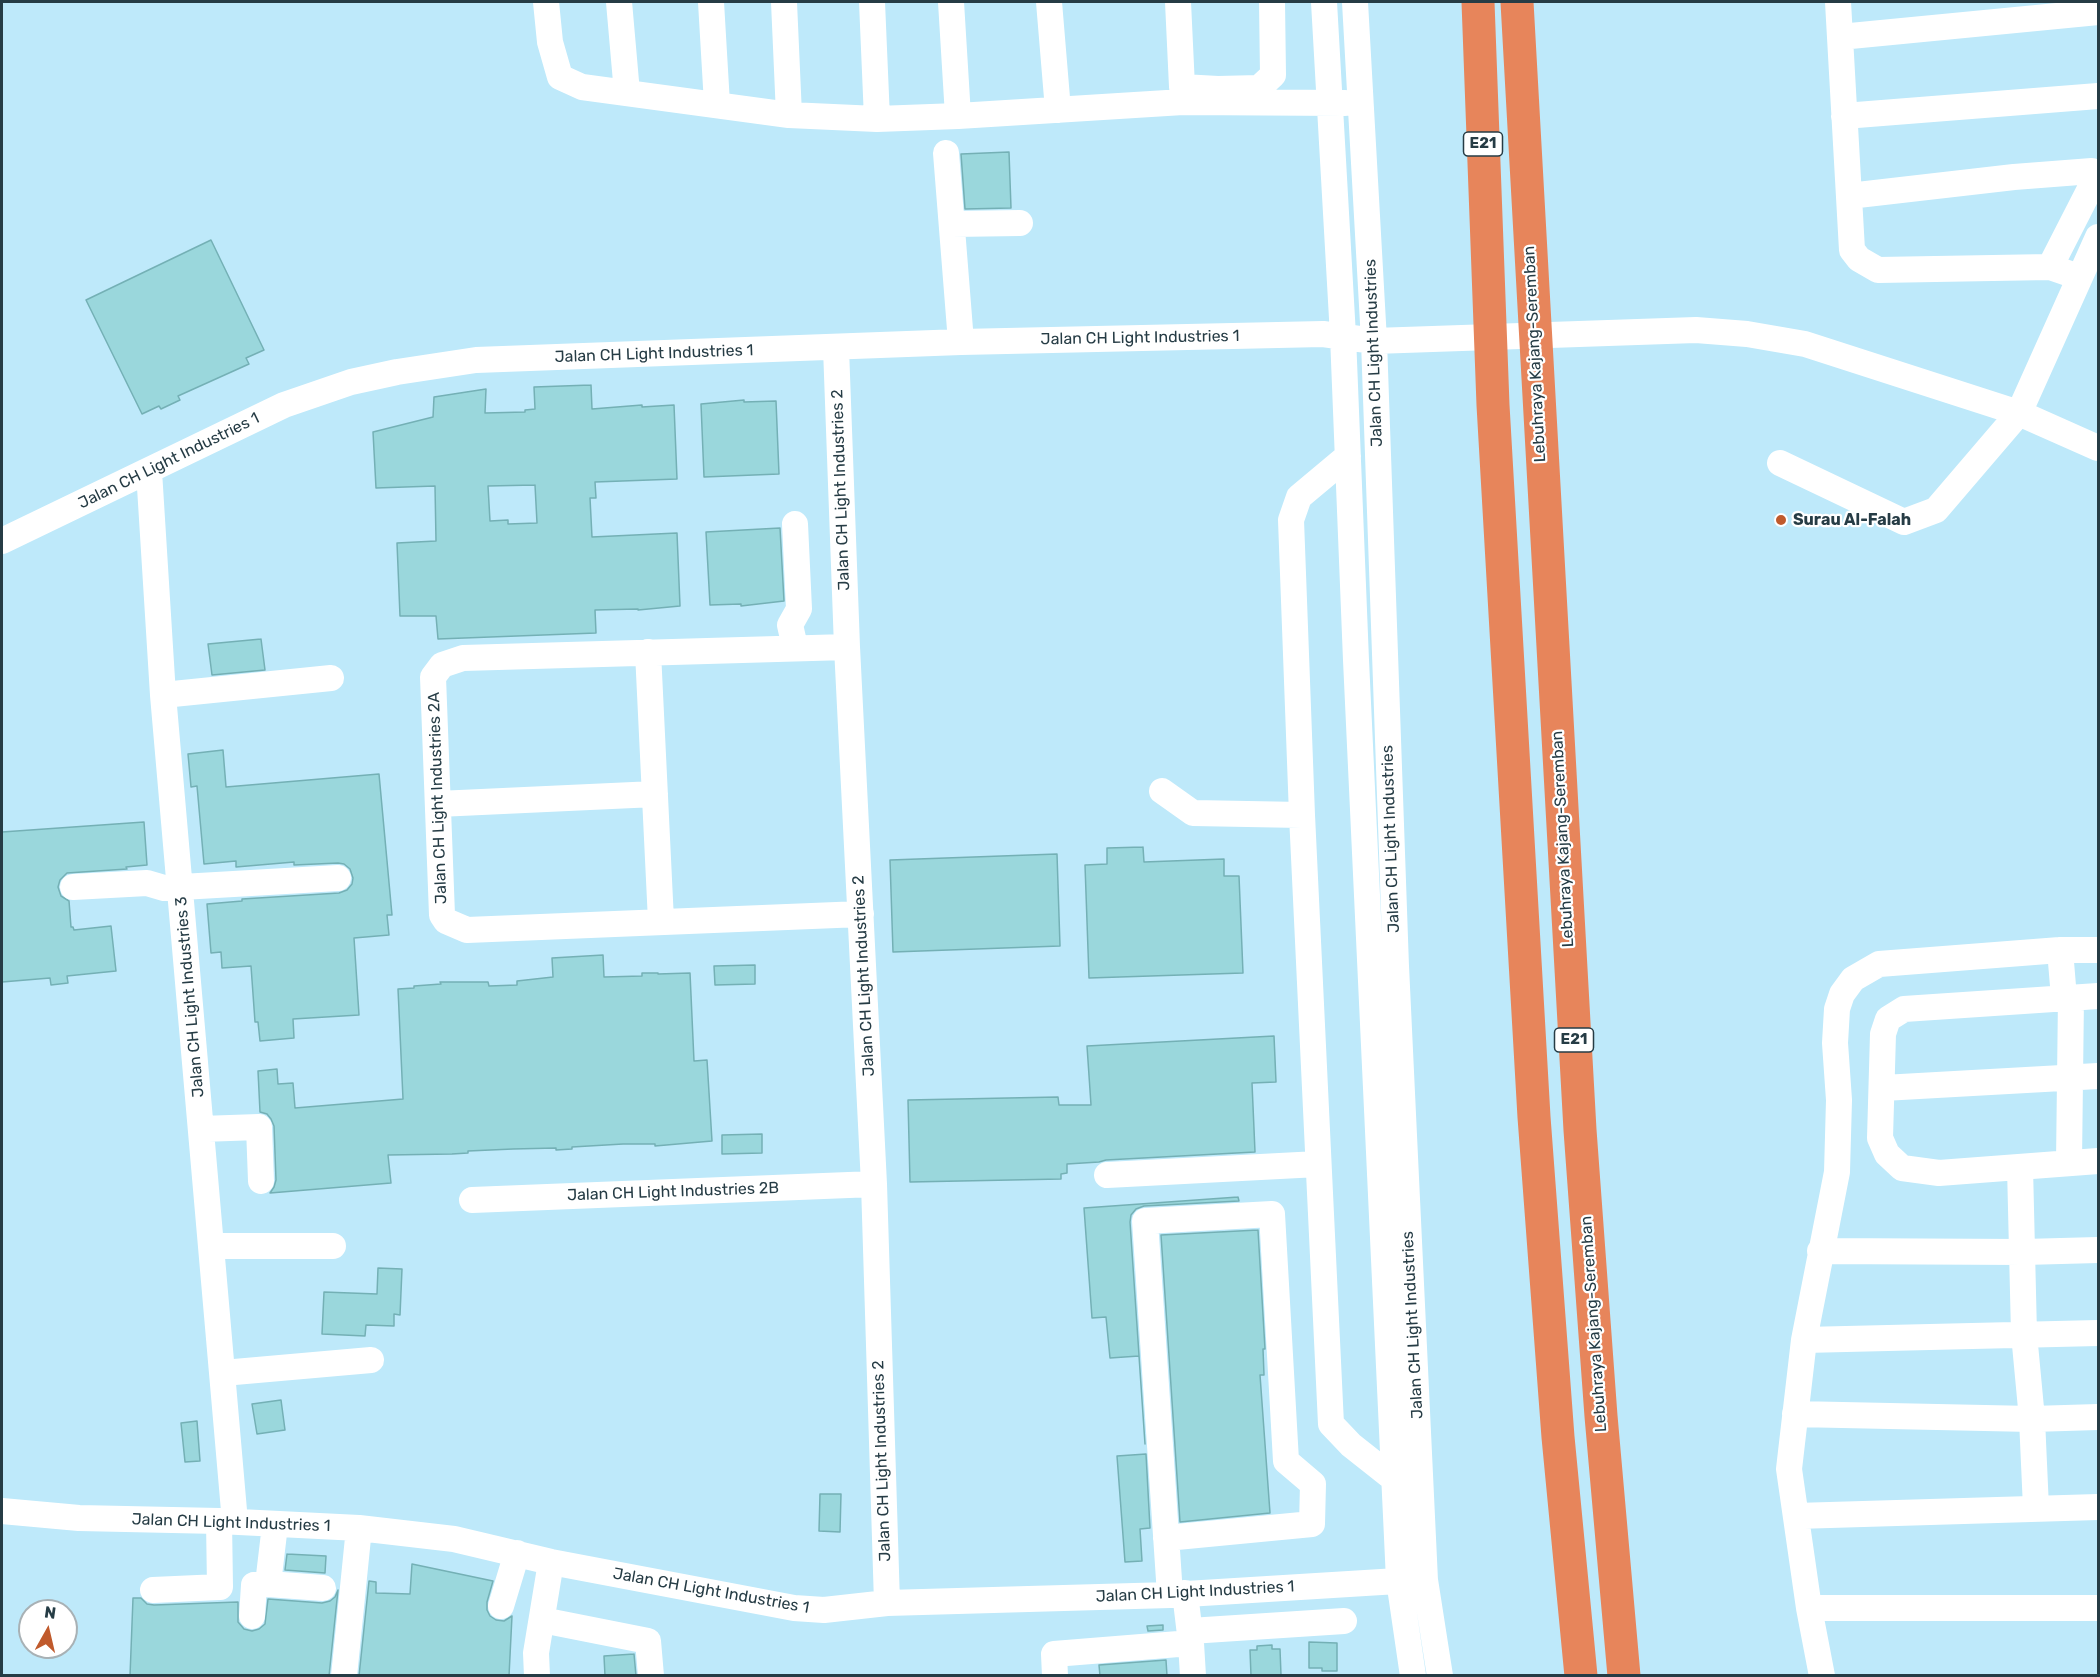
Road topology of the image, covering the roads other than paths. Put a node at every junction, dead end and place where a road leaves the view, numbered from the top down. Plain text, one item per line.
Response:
1 (546, 2) edge
2 (619, 2) edge
3 (711, 2) edge
4 (784, 2) edge
5 (872, 2) edge
6 (951, 2) edge
7 (1049, 2) edge
8 (1178, 2) edge
9 (1272, 2) edge
10 (1324, 2) edge
11 (1355, 2) edge
12 (1478, 2) edge
13 (1517, 2) edge
14 (1838, 2) edge
15 (2098, 12) edge
16 (1840, 37) junction
17 (1273, 75) junction
18 (627, 93) junction
19 (1182, 95) junction
20 (2098, 96) edge
21 (1280, 103) junction
22 (1330, 103) junction
23 (1360, 103) junction
24 (717, 104) junction
25 (1058, 110) junction
26 (789, 115) junction
27 (958, 116) junction
28 (1845, 116) junction
29 (877, 119) junction
30 (946, 153) dead end
31 (1849, 196) junction
32 (1020, 223) dead end
33 (952, 224) junction
34 (2098, 237) edge
35 (2050, 267) junction
36 (2079, 277) junction
37 (1343, 336) junction
38 (1374, 341) junction
39 (961, 342) junction
40 (836, 348) junction
41 (2019, 413) junction
42 (2098, 448) edge
43 (1348, 456) junction
44 (1780, 463) dead end
45 (148, 471) junction
46 (795, 524) dead end
47 (2, 541) edge
48 (795, 647) junction
49 (847, 647) junction
50 (648, 652) junction
51 (331, 678) dead end
52 (163, 695) junction
53 (1162, 790) dead end
54 (655, 794) junction
55 (438, 804) junction
56 (1302, 815) junction
57 (338, 878) dead end
58 (180, 886) junction
59 (73, 887) dead end
60 (861, 914) junction
61 (661, 921) junction
62 (2060, 950) junction
63 (2098, 950) edge
64 (2098, 996) edge
65 (2067, 997) junction
66 (2098, 1076) edge
67 (2069, 1077) junction
68 (1883, 1088) junction
69 (201, 1129) junction
70 (2098, 1161) edge
71 (2069, 1162) junction
72 (1318, 1164) junction
73 (2020, 1167) junction
74 (1107, 1175) dead end
75 (261, 1181) dead end
76 (874, 1184) junction
77 (472, 1200) dead end
78 (212, 1246) junction
79 (333, 1246) dead end
80 (2098, 1250) edge
81 (1820, 1251) junction
82 (2024, 1252) junction
83 (2098, 1333) edge
84 (2024, 1334) junction
85 (1804, 1340) junction
86 (371, 1360) dead end
87 (223, 1373) junction
88 (1795, 1414) junction
89 (2098, 1417) edge
90 (2032, 1419) junction
91 (1394, 1479) junction
92 (2098, 1507) edge
93 (2036, 1508) junction
94 (2, 1512) edge
95 (1796, 1516) junction
96 (227, 1522) junction
97 (274, 1525) junction
98 (359, 1528) junction
99 (1166, 1538) junction
100 (517, 1553) junction
101 (551, 1562) junction
102 (1399, 1580) junction
103 (1425, 1580) junction
104 (268, 1584) junction
105 (323, 1588) dead end
106 (153, 1590) dead end
107 (1178, 1594) junction
108 (887, 1604) junction
109 (501, 1606) dead end
110 (1809, 1608) junction
111 (2098, 1608) edge
112 (252, 1616) dead end
113 (542, 1620) junction
114 (1344, 1621) dead end
115 (1190, 1637) junction
116 (344, 1676) edge
117 (537, 1676) edge
118 (651, 1676) edge
119 (1055, 1676) edge
120 (1193, 1676) edge
121 (1413, 1676) edge
122 (1440, 1676) edge
123 (1581, 1676) edge
124 (1624, 1676) edge
125 (1822, 1676) edge

1 - 18 street
2 - 18 street
3 - 24 street
4 - 26 street
5 - 29 street
6 - 27 street
7 - 25 street
8 - 19 street
9 - 17 street
10 - 22 street, Jalan CH Light Industries
11 - 23 street, Jalan CH Light Industries
12 - 123 highway, E21
13 - 124 highway, Lebuhraya Kajang-Seremban / E21
14 - 16 street
15 - 16 street
16 - 28 street
17 - 19 street
17 - 21 street
18 - 24 street
19 - 21 street
19 - 25 street
20 - 28 street
21 - 22 street
22 - 23 street
22 - 37 street, Jalan CH Light Industries
23 - 38 street, Jalan CH Light Industries
24 - 26 street
25 - 27 street
26 - 29 street
27 - 29 street
28 - 31 street
30 - 33 street
31 - 35 street
31 - 35 street
32 - 33 street
33 - 39 street
34 - 36 street
35 - 36 street
36 - 41 street
37 - 38 street, Jalan CH Light Industries 1
37 - 39 street, Jalan CH Light Industries 1
37 - 43 street, Jalan CH Light Industries
38 - 41 street, Jalan CH Light Industries 1
38 - 103 street, Jalan CH Light Industries
39 - 40 street, Jalan CH Light Industries 1
40 - 45 street, Jalan CH Light Industries 1
40 - 49 street, Jalan CH Light Industries 2
41 - 42 street, Jalan CH Light Industries 1
41 - 44 street
43 - 56 street, Jalan CH Light Industries
43 - 91 street, Jalan CH Light Industries
45 - 47 street, Jalan CH Light Industries 1
45 - 52 street, Jalan CH Light Industries 3
46 - 48 street
48 - 49 street, Jalan CH Light Industries 2A
48 - 50 street, Jalan CH Light Industries 2A
49 - 60 street, Jalan CH Light Industries 2
50 - 54 street
50 - 55 street, Jalan CH Light Industries 2A
51 - 52 street
52 - 58 street, Jalan CH Light Industries 3
53 - 56 street
54 - 55 street
54 - 61 street
55 - 61 street, Jalan CH Light Industries 2A
56 - 72 street, Jalan CH Light Industries
57 - 58 street
58 - 59 street
58 - 69 street, Jalan CH Light Industries 3
60 - 61 street, Jalan CH Light Industries 2A
60 - 76 street, Jalan CH Light Industries 2
62 - 63 street
62 - 65 street
62 - 81 street
64 - 65 street
65 - 67 street
65 - 68 street
66 - 67 street
67 - 68 street
67 - 71 street
68 - 73 street
69 - 75 street
69 - 78 street, Jalan CH Light Industries 3
70 - 71 street
71 - 73 street
72 - 74 street
72 - 91 street, Jalan CH Light Industries
73 - 82 street
76 - 77 street, Jalan CH Light Industries 2B
76 - 108 street, Jalan CH Light Industries 2
78 - 79 street
78 - 87 street, Jalan CH Light Industries 3
80 - 82 street
81 - 82 street
81 - 85 street
82 - 84 street
83 - 84 street
84 - 85 street
84 - 90 street
85 - 88 street
86 - 87 street
87 - 96 street, Jalan CH Light Industries 3
88 - 90 street
88 - 95 street
89 - 90 street
90 - 93 street
91 - 102 street, Jalan CH Light Industries
92 - 93 street
93 - 95 street
94 - 96 street, Jalan CH Light Industries 1
95 - 110 street
96 - 97 street, Jalan CH Light Industries 1
96 - 106 street, Jalan CH Light Industries 3
97 - 98 street, Jalan CH Light Industries 1
97 - 104 street
98 - 100 street, Jalan CH Light Industries 1
98 - 116 street
99 - 99 street
99 - 107 street
100 - 101 street, Jalan CH Light Industries 1
100 - 109 street
101 - 108 street, Jalan CH Light Industries 1
101 - 113 street
102 - 103 street, Jalan CH Light Industries 1
102 - 107 street, Jalan CH Light Industries 1
102 - 121 street, Jalan CH Light Industries
103 - 122 street, Jalan CH Light Industries
104 - 105 street
104 - 112 street
107 - 108 street, Jalan CH Light Industries 1
107 - 115 street
110 - 111 street
110 - 125 street
113 - 117 street
113 - 118 street
114 - 115 street
115 - 119 street
115 - 120 street

